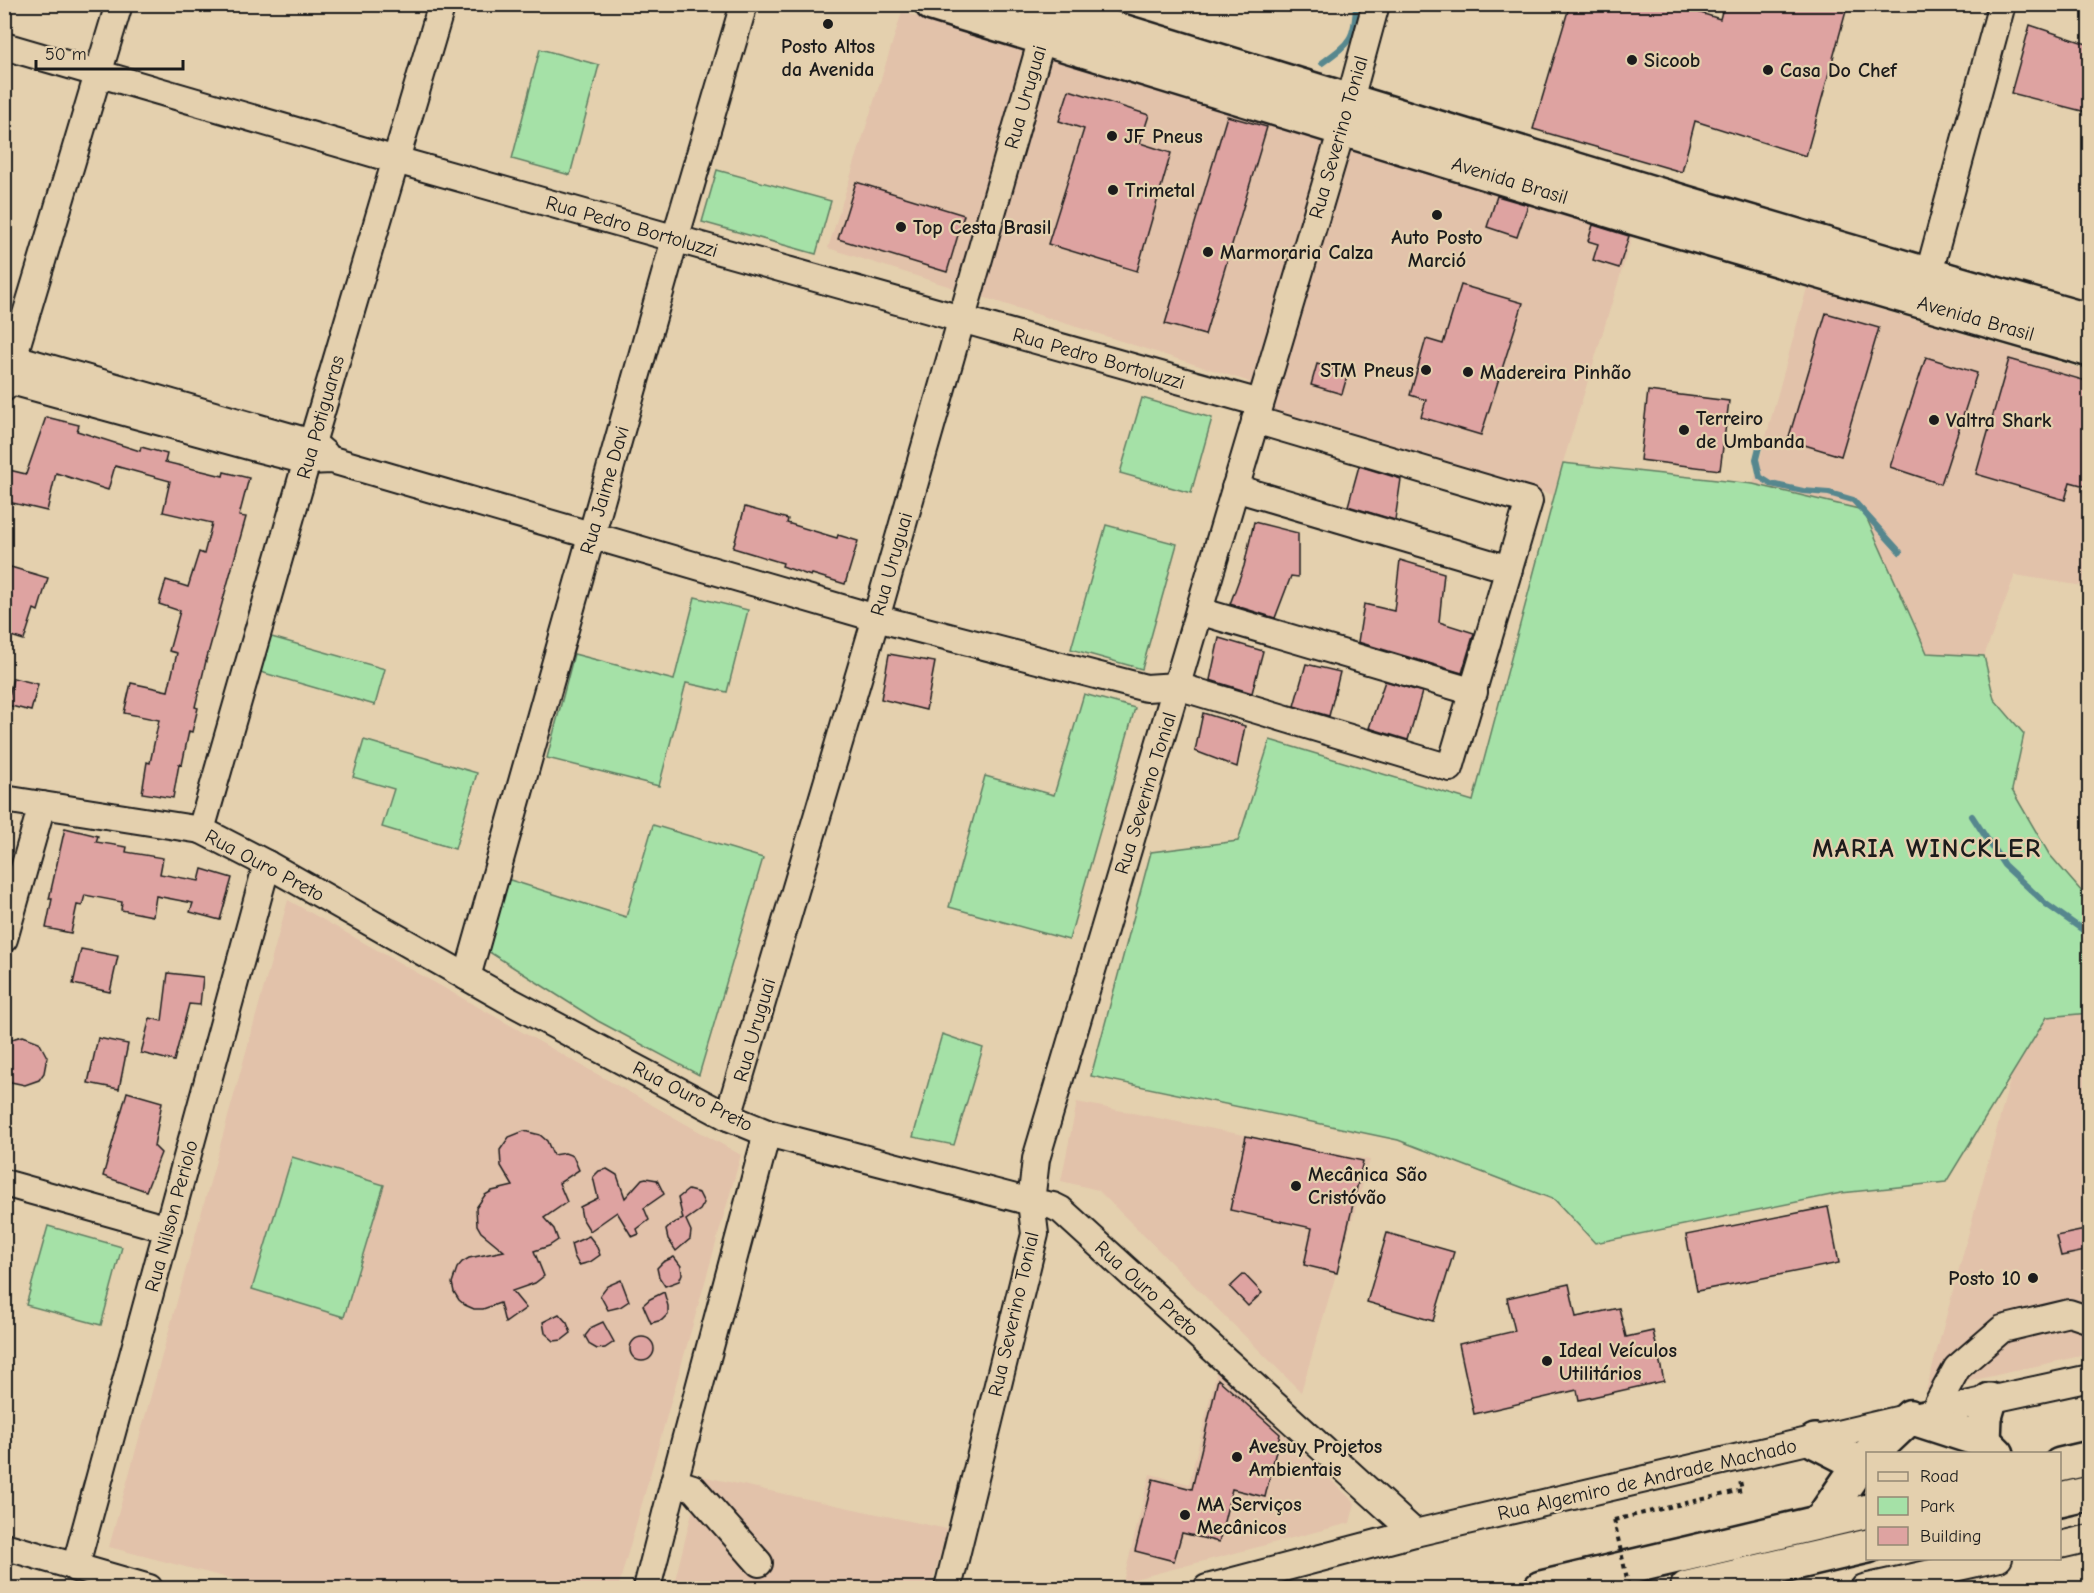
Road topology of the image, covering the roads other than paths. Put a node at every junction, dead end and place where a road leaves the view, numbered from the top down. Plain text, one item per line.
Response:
1 (118, 4) edge
2 (442, 4) edge
3 (744, 4) edge
4 (932, 4) edge
5 (1376, 4) edge
6 (2002, 4) edge
7 (1042, 17) edge
8 (4, 46) edge
9 (99, 73) junction
10 (1346, 114) junction
11 (396, 160) junction
12 (675, 238) junction
13 (1925, 288) junction
14 (961, 319) junction
15 (2090, 321) edge
16 (2090, 350) edge
17 (7, 372) edge
18 (1257, 411) junction
19 (317, 454) junction
20 (1234, 488) junction
21 (592, 535) junction
22 (1509, 569) junction
23 (1199, 611) junction
24 (876, 618) junction
25 (1177, 686) junction
26 (1474, 692) junction
27 (4, 799) edge
28 (42, 805) junction
29 (201, 830) junction
30 (267, 864) junction
31 (4, 939) edge
32 (467, 977) junction
33 (728, 1117) junction
34 (767, 1133) junction
35 (4, 1183) edge
36 (1031, 1202) junction
37 (168, 1228) junction
38 (2090, 1320) edge
39 (2090, 1378) edge
40 (1990, 1400) junction
41 (1921, 1415) junction
42 (1815, 1441) junction
43 (1990, 1447) edge
44 (1874, 1452) edge
45 (1866, 1458) edge
46 (2090, 1458) edge
47 (2061, 1465) edge
48 (674, 1482) junction
49 (2090, 1493) edge
50 (2061, 1500) edge
51 (1866, 1511) edge
52 (1820, 1522) junction
53 (1415, 1533) junction
54 (2090, 1538) edge
55 (2061, 1545) edge
56 (4, 1546) edge
57 (1866, 1546) edge
58 (1990, 1560) edge
59 (759, 1563) dead end
60 (75, 1568) junction
61 (149, 1588) edge
62 (647, 1588) edge
63 (948, 1588) edge
64 (1207, 1588) edge
65 (1541, 1588) edge
66 (1687, 1588) edge
67 (1864, 1588) edge

1 - 9 street
2 - 11 street, Rua Potiguaras
3 - 12 street, Rua Jaime Davi
4 - 7 main road, Avenida Brasil
5 - 10 street, Rua Severino Tonial
6 - 13 street
7 - 10 main road, Avenida Brasil
7 - 14 street, Rua Uruguai
8 - 9 street, Rua Pedro Bortoluzzi
9 - 11 street, Rua Pedro Bortoluzzi
9 - 17 street
10 - 13 main road, Avenida Brasil
10 - 18 street, Rua Severino Tonial
11 - 12 street, Rua Pedro Bortoluzzi
11 - 19 street, Rua Potiguaras
12 - 14 street, Rua Pedro Bortoluzzi
12 - 21 street, Rua Jaime Davi
13 - 15 main road, Avenida Brasil
13 - 16 main road, Avenida Brasil
14 - 18 street, Rua Pedro Bortoluzzi
14 - 24 street, Rua Uruguai
17 - 19 street
18 - 20 street, Rua Severino Tonial
18 - 22 street, Rua Pedro Bortoluzzi
19 - 21 street
19 - 29 street, Rua Potiguaras
20 - 22 street
20 - 23 street, Rua Severino Tonial
21 - 24 street
21 - 32 street, Rua Jaime Davi
22 - 26 street
23 - 25 street, Rua Severino Tonial
23 - 26 street
24 - 25 street
24 - 33 street, Rua Uruguai
25 - 26 street
25 - 36 street, Rua Severino Tonial
27 - 28 street, Rua Ouro Preto
28 - 29 street, Rua Ouro Preto
28 - 31 street
29 - 30 street, Rua Ouro Preto
30 - 32 street, Rua Ouro Preto
30 - 37 street, Rua Nilson Periolo
32 - 33 street, Rua Ouro Preto
33 - 34 street, Rua Ouro Preto
34 - 36 street, Rua Ouro Preto
34 - 48 street
35 - 37 street
36 - 53 street, Rua Ouro Preto
36 - 63 street, Rua Severino Tonial
37 - 60 street, Rua Nilson Periolo
38 - 41 street
39 - 40 street, Rua Algemiro de Andrade Machado
40 - 41 street, Rua Algemiro de Andrade Machado
40 - 43 main road
41 - 42 street, Rua Algemiro de Andrade Machado
41 - 43 main road
41 - 44 main road
42 - 45 main road
42 - 53 street, Rua Algemiro de Andrade Machado
45 - 52 main road
46 - 47 main road
48 - 59 street
48 - 62 street
49 - 50 main road
51 - 52 main road
52 - 65 main road
53 - 64 street, Rua Algemiro de Andrade Machado
54 - 55 street
56 - 60 street
57 - 66 main road
58 - 67 street
60 - 61 street

